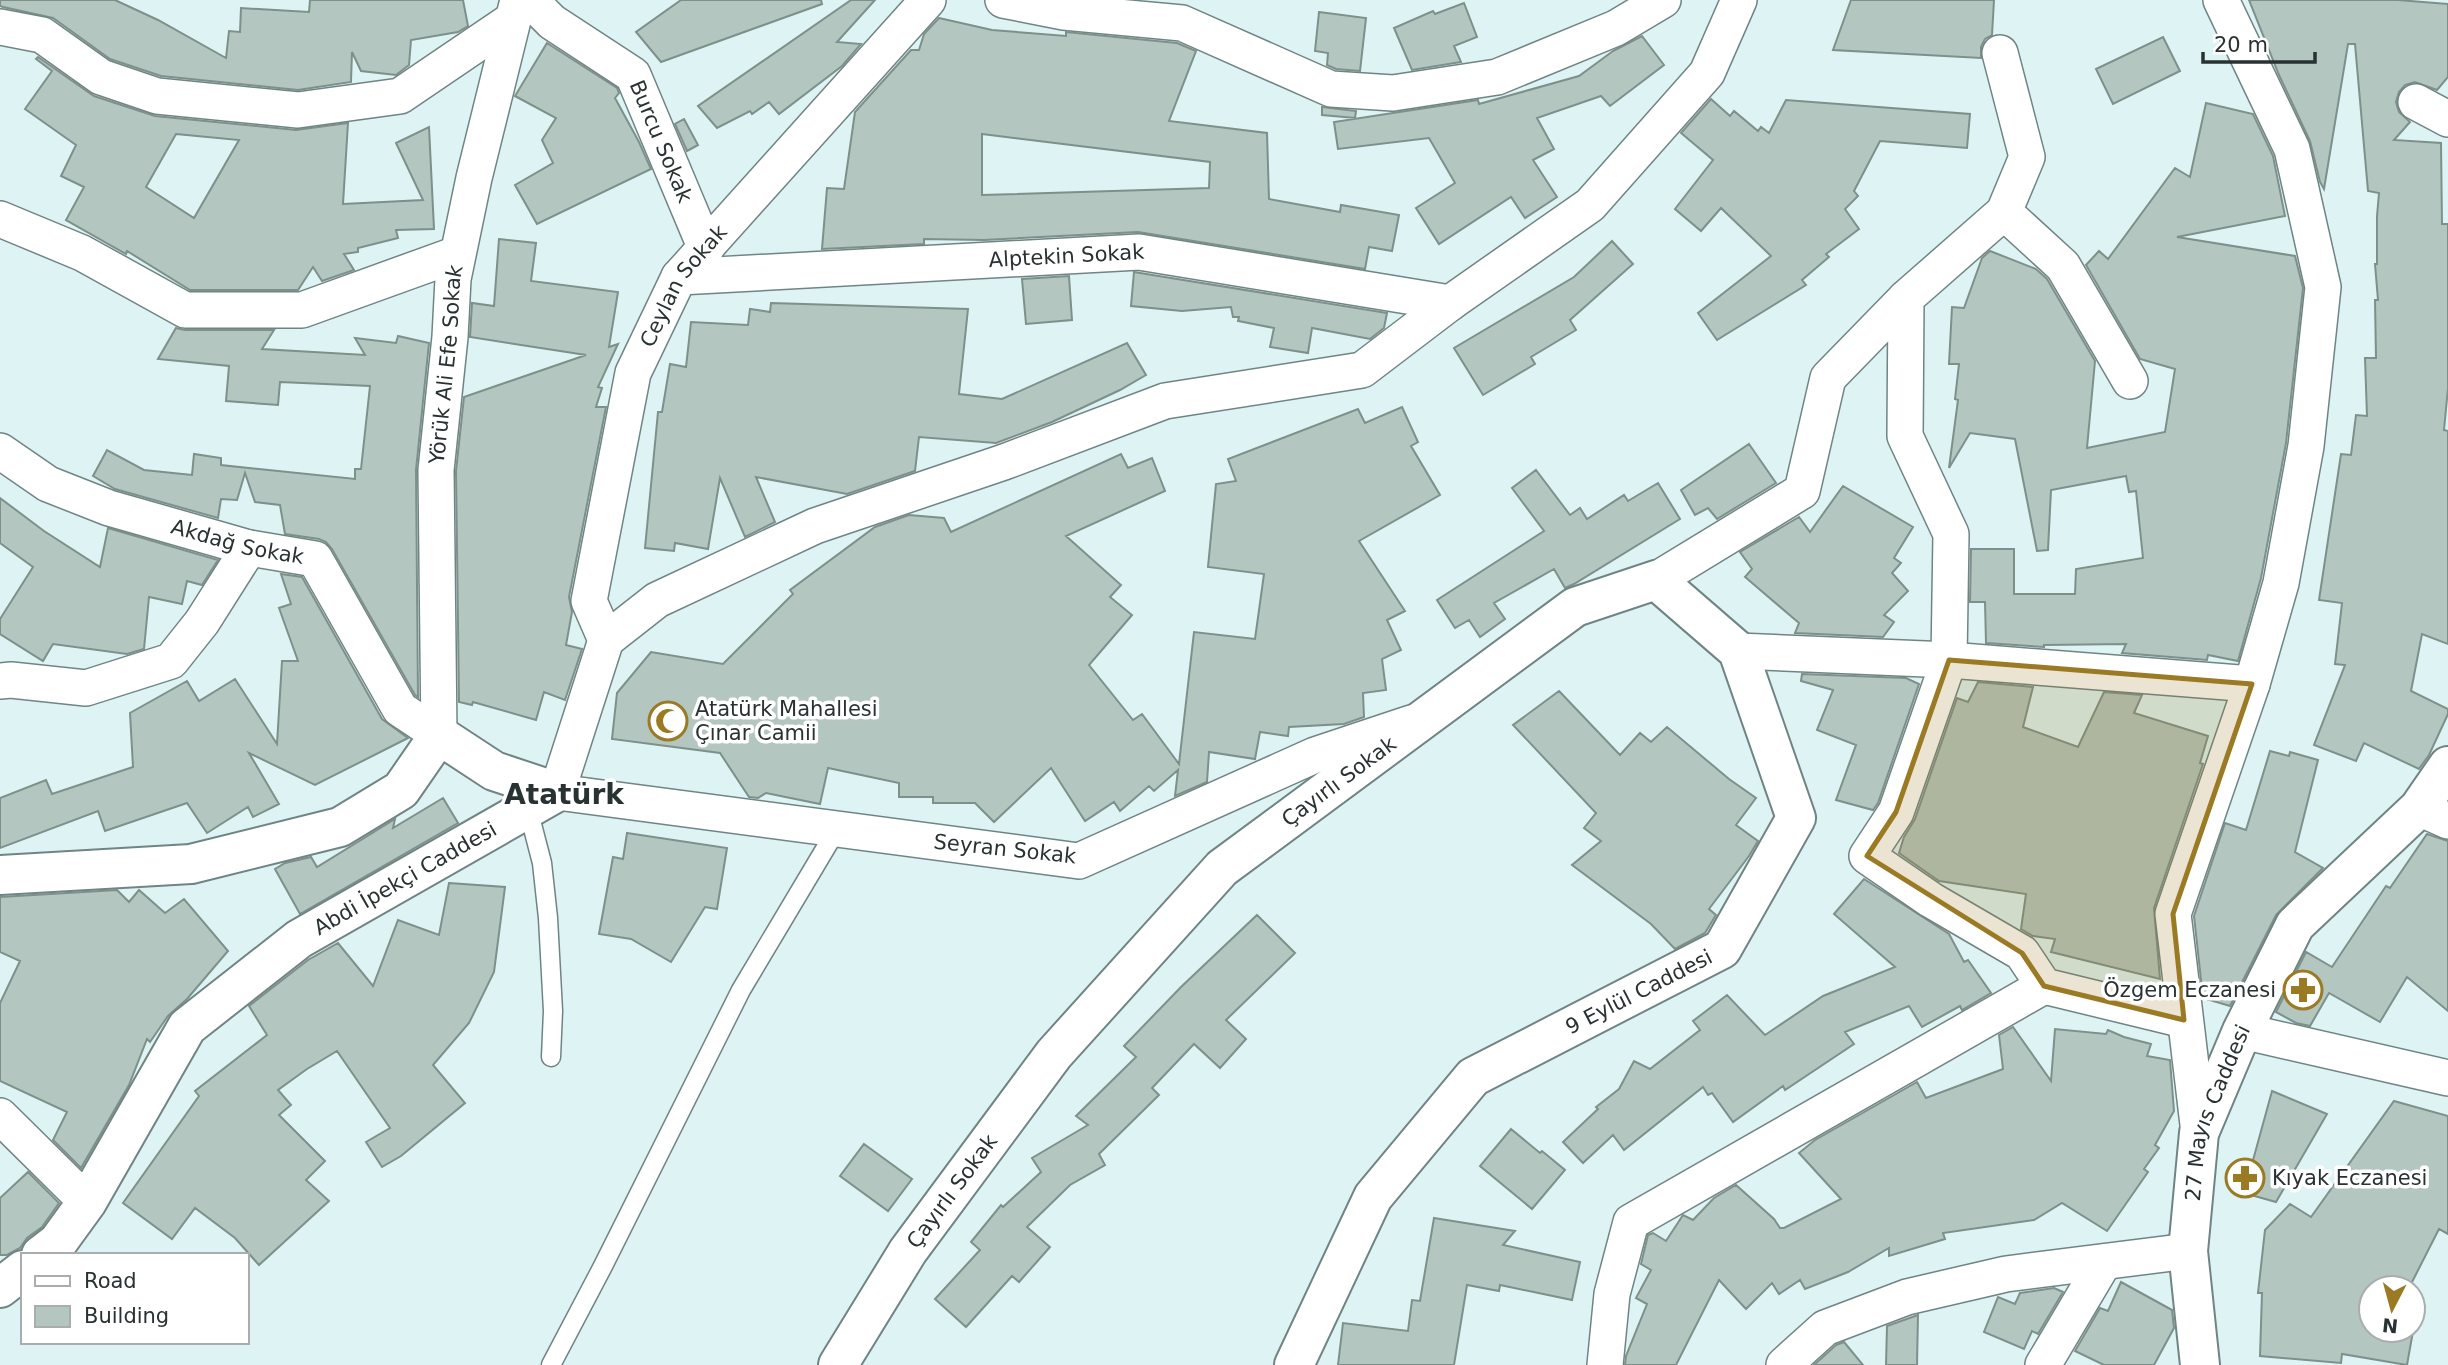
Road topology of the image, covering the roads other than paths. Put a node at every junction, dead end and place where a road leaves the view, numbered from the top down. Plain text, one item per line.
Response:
1 (928, 0) edge
2 (1003, 0) edge
3 (1663, 0) edge
4 (1739, 0) edge
5 (2221, 0) edge
6 (520, 7) edge
7 (0, 27) edge
8 (2000, 53) dead end
9 (2416, 102) dead end
10 (2448, 119) edge
11 (2004, 212) junction
12 (0, 219) edge
13 (706, 249) junction
14 (457, 254) junction
15 (679, 277) junction
16 (1906, 298) junction
17 (1450, 303) junction
18 (2130, 381) dead end
19 (0, 451) edge
20 (249, 548) junction
21 (1656, 580) junction
22 (606, 640) junction
23 (1738, 651) junction
24 (1949, 660) junction
25 (0, 681) edge
26 (2252, 684) junction
27 (1427, 718) junction
28 (439, 735) junction
29 (2448, 766) edge
30 (542, 801) junction
31 (2434, 815) edge
32 (837, 829) junction
33 (0, 875) edge
34 (2044, 986) junction
35 (2184, 1020) junction
36 (2242, 1031) junction
37 (551, 1057) dead end
38 (2448, 1078) edge
39 (0, 1116) edge
40 (2199, 1133) junction
41 (87, 1202) junction
42 (2188, 1251) junction
43 (44, 1253) edge
44 (2104, 1262) junction
45 (21, 1272) edge
46 (0, 1288) edge
47 (551, 1365) edge
48 (838, 1365) edge
49 (1294, 1365) edge
50 (1605, 1365) edge
51 (1784, 1365) edge
52 (2043, 1365) edge
53 (2200, 1365) edge

1 - 13 street, Ceylan Sokak
2 - 3 street
4 - 17 street
5 - 26 street
6 - 7 street
6 - 13 street, Burcu Sokak
6 - 14 street, Yörük Ali Efe Sokak
8 - 11 street
9 - 10 street
11 - 16 street, Çayırlı Sokak
11 - 18 street
12 - 14 street
13 - 15 street, Ceylan Sokak
14 - 28 street, Yörük Ali Efe Sokak
15 - 17 street, Alptekin Sokak
15 - 22 street, Ceylan Sokak
16 - 21 street, Çayırlı Sokak
16 - 24 street
17 - 22 street
19 - 20 street, Akdağ Sokak
20 - 25 street
20 - 28 street, Akdağ Sokak
21 - 23 street, 9 Eylül Caddesi
21 - 27 street, Çayırlı Sokak
22 - 30 street
23 - 24 street
23 - 49 street, 9 Eylül Caddesi
24 - 26 street
24 - 34 street
26 - 35 street
27 - 32 street, Seyran Sokak
27 - 48 street, Çayırlı Sokak
28 - 30 street
28 - 33 street
29 - 31 street, 27 Mayıs Caddesi
30 - 32 street, Seyran Sokak
30 - 37 lane
30 - 41 street, Abdi İpekçi Caddesi
31 - 36 street, 27 Mayıs Caddesi
32 - 47 lane
34 - 35 street
34 - 50 street
35 - 40 street
36 - 38 street
36 - 40 street, 27 Mayıs Caddesi
39 - 41 street
40 - 42 street, 27 Mayıs Caddesi
41 - 43 street, Abdi İpekçi Caddesi
42 - 44 street
42 - 53 street, 27 Mayıs Caddesi
44 - 51 street
44 - 52 street
45 - 46 street

